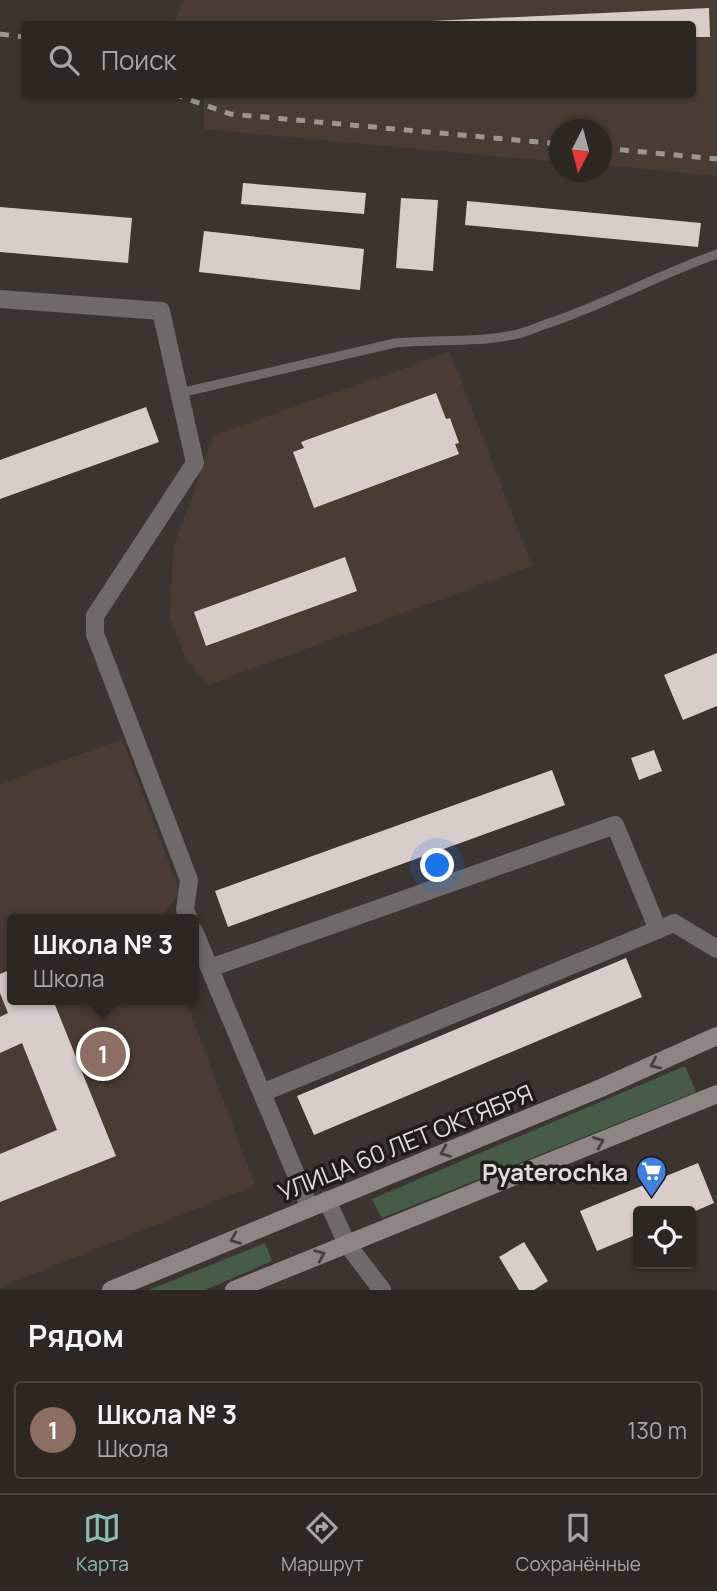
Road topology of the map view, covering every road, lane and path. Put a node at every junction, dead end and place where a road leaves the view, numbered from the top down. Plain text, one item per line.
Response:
1 (717, 254) edge
2 (0, 299) edge
3 (180, 393) junction
4 (187, 914) edge
5 (658, 930) junction
6 (199, 942) edge
7 (717, 949) edge
8 (210, 968) junction
9 (717, 1036) edge
10 (262, 1093) junction
11 (717, 1094) edge
12 (327, 1200) junction
13 (310, 1208) junction
14 (347, 1244) junction
15 (111, 1290) edge
16 (234, 1290) edge
17 (382, 1290) edge

1 - 3 lane
2 - 3 street
3 - 4 street
5 - 7 street
5 - 8 street
5 - 10 street
6 - 8 street
8 - 10 street
9 -> 12 street, УЛИЦА 60 ЛЕТ ОКТЯБРЯ
10 - 13 street
14 -> 11 street
12 - 13 street, УЛИЦА 60 ЛЕТ ОКТЯБРЯ
12 - 14 street
13 -> 15 street, УЛИЦА 60 ЛЕТ ОКТЯБРЯ
16 -> 14 street
14 - 17 street

